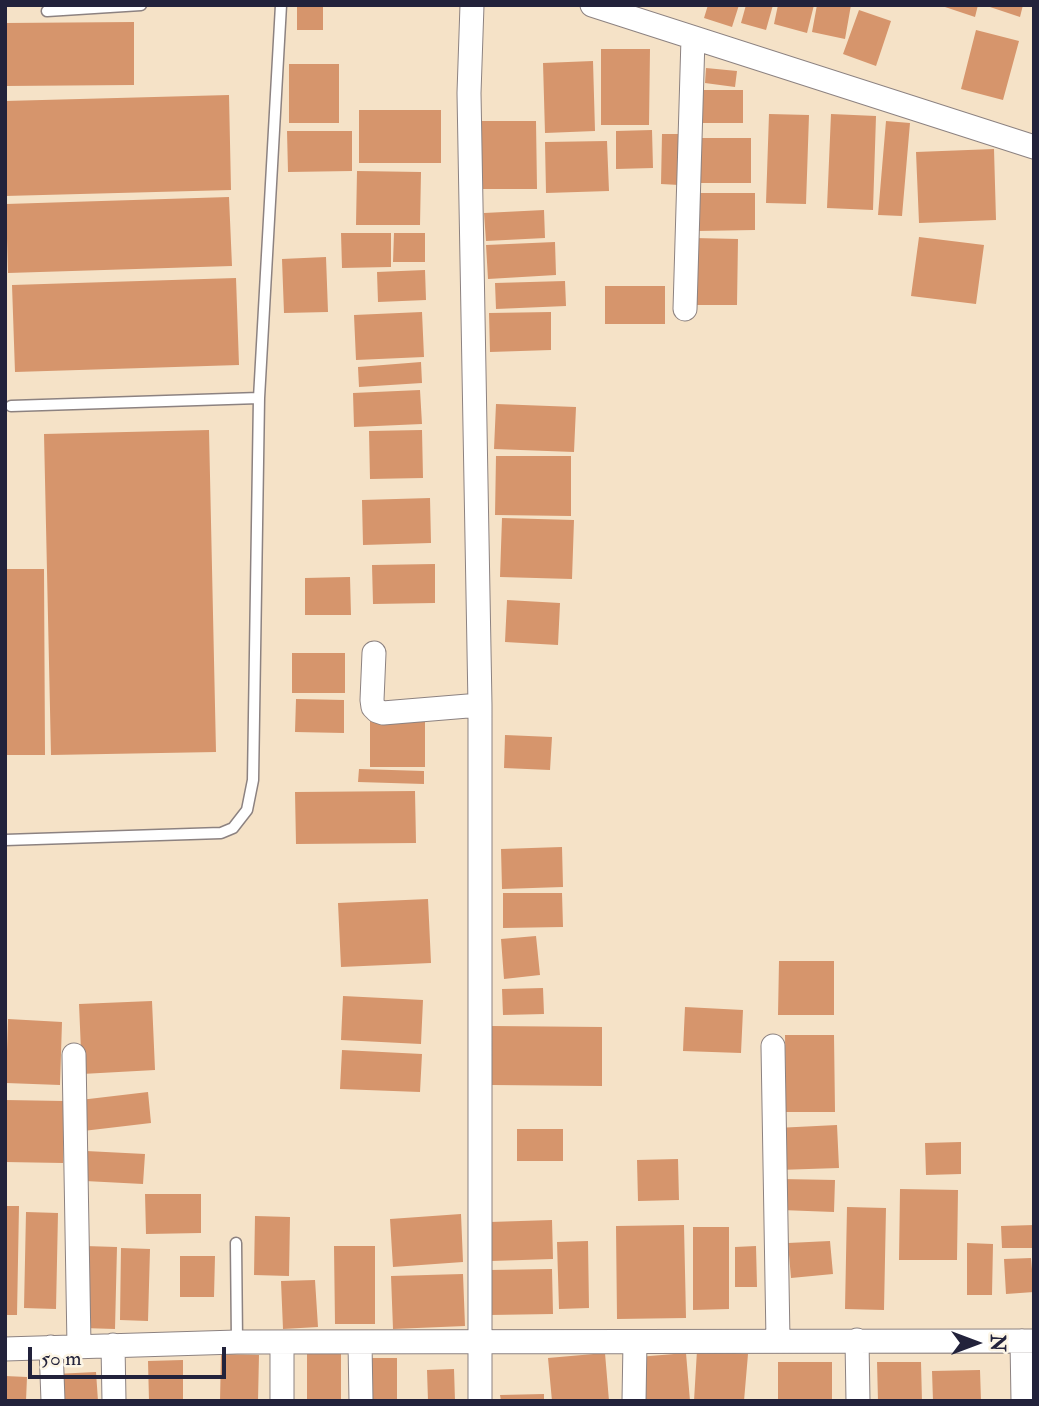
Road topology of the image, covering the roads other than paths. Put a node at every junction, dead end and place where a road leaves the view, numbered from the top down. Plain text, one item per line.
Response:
1 (141, 5) edge
2 (281, 5) edge
3 (472, 5) edge
4 (592, 5) edge
5 (47, 11) dead end
6 (693, 38) junction
7 (1034, 147) edge
8 (685, 309) dead end
9 (259, 398) junction
10 (11, 406) dead end
11 (374, 653) dead end
12 (480, 705) junction
13 (5, 840) edge
14 (773, 1046) dead end
15 (74, 1055) dead end
16 (236, 1243) dead end
17 (778, 1339) junction
18 (857, 1340) junction
19 (1028, 1341) edge
20 (237, 1342) junction
21 (481, 1342) junction
22 (635, 1342) junction
23 (282, 1343) junction
24 (360, 1343) junction
25 (113, 1345) junction
26 (79, 1346) junction
27 (51, 1347) junction
28 (5, 1349) edge
29 (53, 1401) edge
30 (114, 1401) edge
31 (282, 1401) edge
32 (361, 1401) edge
33 (480, 1401) edge
34 (634, 1401) edge
35 (858, 1401) edge
36 (1023, 1401) edge

1 - 5 lane
2 - 9 lane
3 - 12 street
4 - 6 street
6 - 7 street
6 - 8 street
9 - 10 lane
9 - 13 lane
11 - 12 street
12 - 21 street
14 - 17 street
15 - 26 street
16 - 20 lane
17 - 18 street
17 - 22 street
18 - 19 street
18 - 35 street
19 - 36 street
20 - 23 street
20 - 25 street
21 - 22 street
21 - 24 street
21 - 33 street
22 - 34 street
23 - 24 street
23 - 31 street
24 - 32 street
25 - 26 street
25 - 30 street
26 - 27 street
27 - 28 street
27 - 29 street

